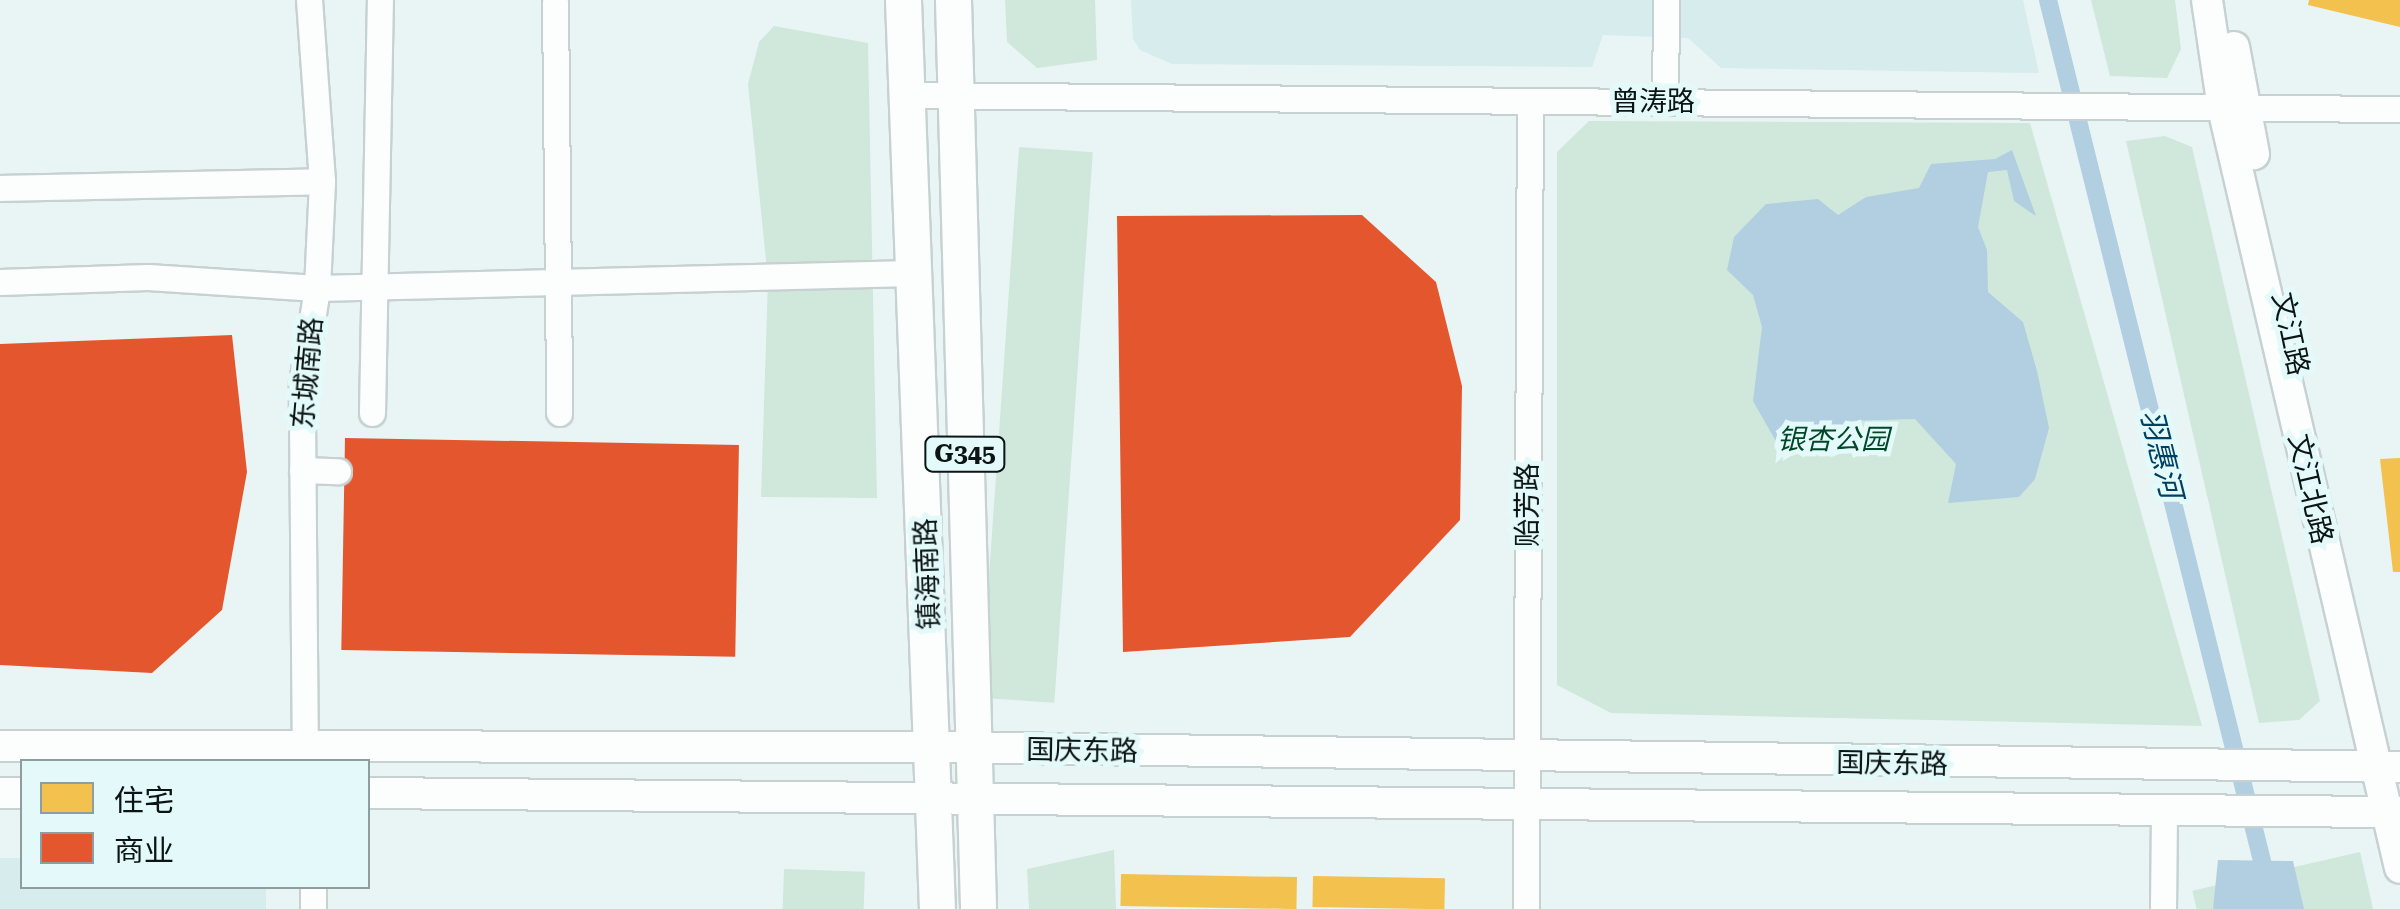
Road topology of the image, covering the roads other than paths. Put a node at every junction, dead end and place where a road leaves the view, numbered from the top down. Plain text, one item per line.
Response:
1 (309, 0) edge
2 (380, 0) edge
3 (904, 0) edge
4 (953, 0) edge
5 (2207, 0) edge
6 (2225, 0) edge
7 (555, 2) edge
8 (1666, 3) edge
9 (906, 95) junction
10 (957, 96) junction
11 (1530, 102) junction
12 (1665, 102) junction
13 (2234, 108) junction
14 (2400, 109) edge
15 (322, 181) junction
16 (0, 188) edge
17 (911, 273) junction
18 (559, 280) junction
19 (0, 282) edge
20 (372, 285) junction
21 (317, 288) junction
22 (372, 413) dead end
23 (558, 413) dead end
24 (302, 470) junction
25 (338, 471) dead end
26 (0, 746) edge
27 (932, 748) junction
28 (972, 750) junction
29 (303, 754) edge
30 (1526, 758) junction
31 (2392, 786) edge
32 (370, 793) edge
33 (935, 796) junction
34 (974, 796) junction
35 (1526, 804) junction
36 (2164, 812) junction
37 (2400, 868) edge
38 (937, 909) edge
39 (978, 909) edge
40 (1526, 909) edge
41 (2163, 909) edge

1 - 15 street, 东城南路
2 - 20 street
3 - 9 highway, 镇海南路 / G345
4 - 10 highway, 镇海南路 / G345
5 - 13 main road
6 - 13 main road
7 - 18 street
8 - 12 street
9 - 10 street, 曾涛路
9 - 17 highway, 镇海南路 / G345
10 - 11 street, 曾涛路
10 - 28 highway, 镇海南路 / G345
11 - 12 street, 曾涛路
11 - 30 street, 贻芳路
12 - 13 street, 曾涛路
13 - 14 street, 曾涛路
13 - 31 main road, 文江路
15 - 16 street
15 - 21 street, 东城南路
17 - 18 street
17 - 27 highway, 镇海南路 / G345
18 - 20 street
18 - 23 street
19 - 21 street
20 - 21 street
20 - 22 street
21 - 24 street, 东城南路
24 - 25 street
24 - 29 street, 东城南路
26 - 29 main road, 国庆东路
27 - 28 main road, 国庆东路
27 - 29 main road, 国庆东路
27 - 33 highway, 镇海南路 / G345
28 - 30 main road, 国庆东路
28 - 34 highway, 镇海南路 / G345
30 - 31 main road, 国庆东路
30 - 35 street, 贻芳路
31 - 36 main road, 国庆东路
31 - 37 main road
32 - 33 main road, 国庆东路
33 - 34 main road, 国庆东路
33 - 38 highway, 镇海南路 / G345
34 - 35 main road, 国庆东路
34 - 39 highway, 镇海南路 / G345
35 - 36 main road, 国庆东路
35 - 40 street, 贻芳路
36 - 41 street

